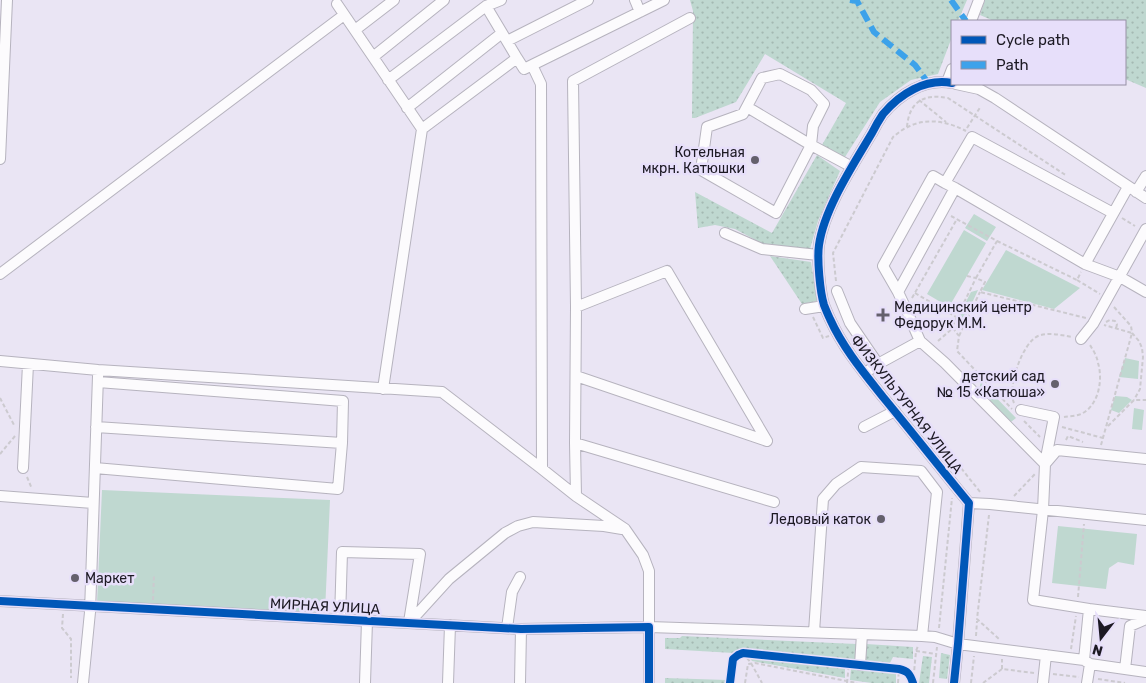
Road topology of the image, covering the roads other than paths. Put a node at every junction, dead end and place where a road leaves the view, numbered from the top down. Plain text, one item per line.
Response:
1 (7, 0) edge
2 (394, 0) edge
3 (444, 0) edge
4 (501, 0) edge
5 (588, 0) edge
6 (635, 0) edge
7 (664, 0) edge
8 (979, 0) edge
9 (337, 4) dead end
10 (486, 6) junction
11 (640, 12) junction
12 (344, 15) junction
13 (690, 18) dead end
14 (971, 20) edge
15 (355, 30) junction
16 (505, 37) junction
17 (373, 57) junction
18 (517, 58) junction
19 (532, 65) junction
20 (388, 80) junction
21 (951, 83) edge
22 (961, 85) edge
23 (747, 107) junction
24 (407, 108) junction
25 (422, 129) junction
26 (811, 145) junction
27 (0, 158) edge
28 (852, 167) junction
29 (1146, 176) edge
30 (945, 183) junction
31 (955, 188) junction
32 (1132, 189) junction
33 (1146, 198) edge
34 (1113, 213) junction
35 (1145, 230) edge
36 (725, 233) dead end
37 (818, 255) junction
38 (1085, 264) junction
39 (0, 274) edge
40 (1120, 277) junction
41 (837, 291) road end
42 (898, 292) junction
43 (1146, 292) edge
44 (824, 306) junction
45 (576, 307) junction
46 (805, 310) dead end
47 (1081, 338) road end
48 (920, 341) junction
49 (0, 361) edge
50 (28, 364) junction
51 (878, 364) junction
52 (98, 370) junction
53 (865, 374) junction
54 (576, 376) junction
55 (98, 382) junction
56 (383, 389) junction
57 (895, 411) junction
58 (1018, 412) road end
59 (96, 427) junction
60 (864, 427) dead end
61 (342, 443) junction
62 (575, 444) junction
63 (1146, 459) edge
64 (1044, 464) junction
65 (23, 468) road end
66 (94, 468) junction
67 (542, 469) junction
68 (0, 496) edge
69 (576, 496) junction
70 (774, 502) dead end
71 (93, 503) junction
72 (969, 503) junction
73 (1043, 510) junction
74 (1146, 520) edge
75 (625, 529) junction
76 (520, 577) dead end
77 (0, 602) edge
78 (90, 606) junction
79 (1089, 609) junction
80 (1146, 618) edge
81 (340, 619) junction
82 (367, 621) junction
83 (409, 623) junction
84 (450, 625) junction
85 (649, 627) junction
86 (507, 628) junction
87 (521, 629) junction
88 (814, 632) junction
89 (862, 634) junction
90 (922, 636) junction
91 (958, 644) junction
92 (1046, 655) junction
93 (1087, 662) junction
94 (860, 664) road end
95 (1125, 669) junction
96 (1146, 672) edge
97 (83, 683) edge
98 (365, 683) edge
99 (448, 683) edge
100 (520, 683) edge
101 (649, 683) edge
102 (954, 683) edge
103 (1043, 683) edge
104 (1087, 683) edge

1 - 27 street
2 - 15 street
3 - 17 street
4 - 10 street
5 - 16 street
6 - 11 street
7 - 11 street
8 - 14 street
9 - 12 street
10 - 16 street
10 - 20 street
11 - 19 street
12 - 15 street
12 - 39 street
13 - 45 street
15 - 17 street
16 - 18 street
16 - 24 street
17 - 20 street
18 - 19 street
18 - 25 street
19 - 67 street
20 - 24 street
21 - 28 street, ФИЗКУЛЬТУРНАЯ УЛИЦА
22 - 32 street, ФИЗКУЛЬТУРНАЯ УЛИЦА
23 - 26 street
23 - 26 street
23 - 26 street
24 - 25 street
25 - 56 street
26 - 28 street
28 - 37 street, ФИЗКУЛЬТУРНАЯ УЛИЦА
29 - 32 street
30 - 31 street
30 - 34 street
30 - 42 street
31 - 38 street
31 - 42 street
32 - 33 street, ФИЗКУЛЬТУРНАЯ УЛИЦА
32 - 34 street
34 - 38 street
35 - 40 street
36 - 37 street
37 - 44 street, ФИЗКУЛЬТУРНАЯ УЛИЦА
38 - 40 street
40 - 43 street
40 - 47 street
41 - 51 street
42 - 48 street
44 - 46 street
44 - 53 street, ФИЗКУЛЬТУРНАЯ УЛИЦА
45 - 54 street
45 - 54 street
48 - 51 street
48 - 64 street
49 - 50 street
50 - 52 street
50 - 65 street
51 - 53 street
52 - 55 street
52 - 56 street
53 - 57 street, ФИЗКУЛЬТУРНАЯ УЛИЦА
54 - 62 street
55 - 59 street
55 - 61 street
56 - 67 street
57 - 60 street
57 - 72 street, ФИЗКУЛЬТУРНАЯ УЛИЦА
58 - 64 street
59 - 61 street
59 - 66 street
61 - 66 street
62 - 69 street
62 - 70 street
63 - 64 street
64 - 73 street
66 - 71 street
67 - 69 street
68 - 71 street
69 - 75 street
71 - 78 street
72 - 73 street
72 - 91 street
73 - 74 street
73 - 79 street
75 - 83 street
75 - 85 street
76 - 86 street
77 - 78 street, МИРНАЯ УЛИЦА
78 - 81 street, МИРНАЯ УЛИЦА
78 - 97 street
79 - 80 street
79 - 93 street
80 - 95 street
81 - 82 street, МИРНАЯ УЛИЦА
81 - 83 street
82 - 83 street, МИРНАЯ УЛИЦА
82 - 98 street
83 - 84 street, МИРНАЯ УЛИЦА
84 - 86 street, МИРНАЯ УЛИЦА
84 - 99 street
85 - 87 street, МИРНАЯ УЛИЦА
85 - 88 street, МИРНАЯ УЛИЦА
85 - 101 street
86 - 87 street, МИРНАЯ УЛИЦА
87 - 100 street
88 - 89 street, МИРНАЯ УЛИЦА
88 - 90 street
89 - 90 street, МИРНАЯ УЛИЦА
89 - 94 street
90 - 91 street, МИРНАЯ УЛИЦА
91 - 92 street, МИРНАЯ УЛИЦА
91 - 102 street
92 - 93 street, МИРНАЯ УЛИЦА
92 - 103 street
93 - 95 street, МИРНАЯ УЛИЦА
93 - 104 street
95 - 96 street, МИРНАЯ УЛИЦА

